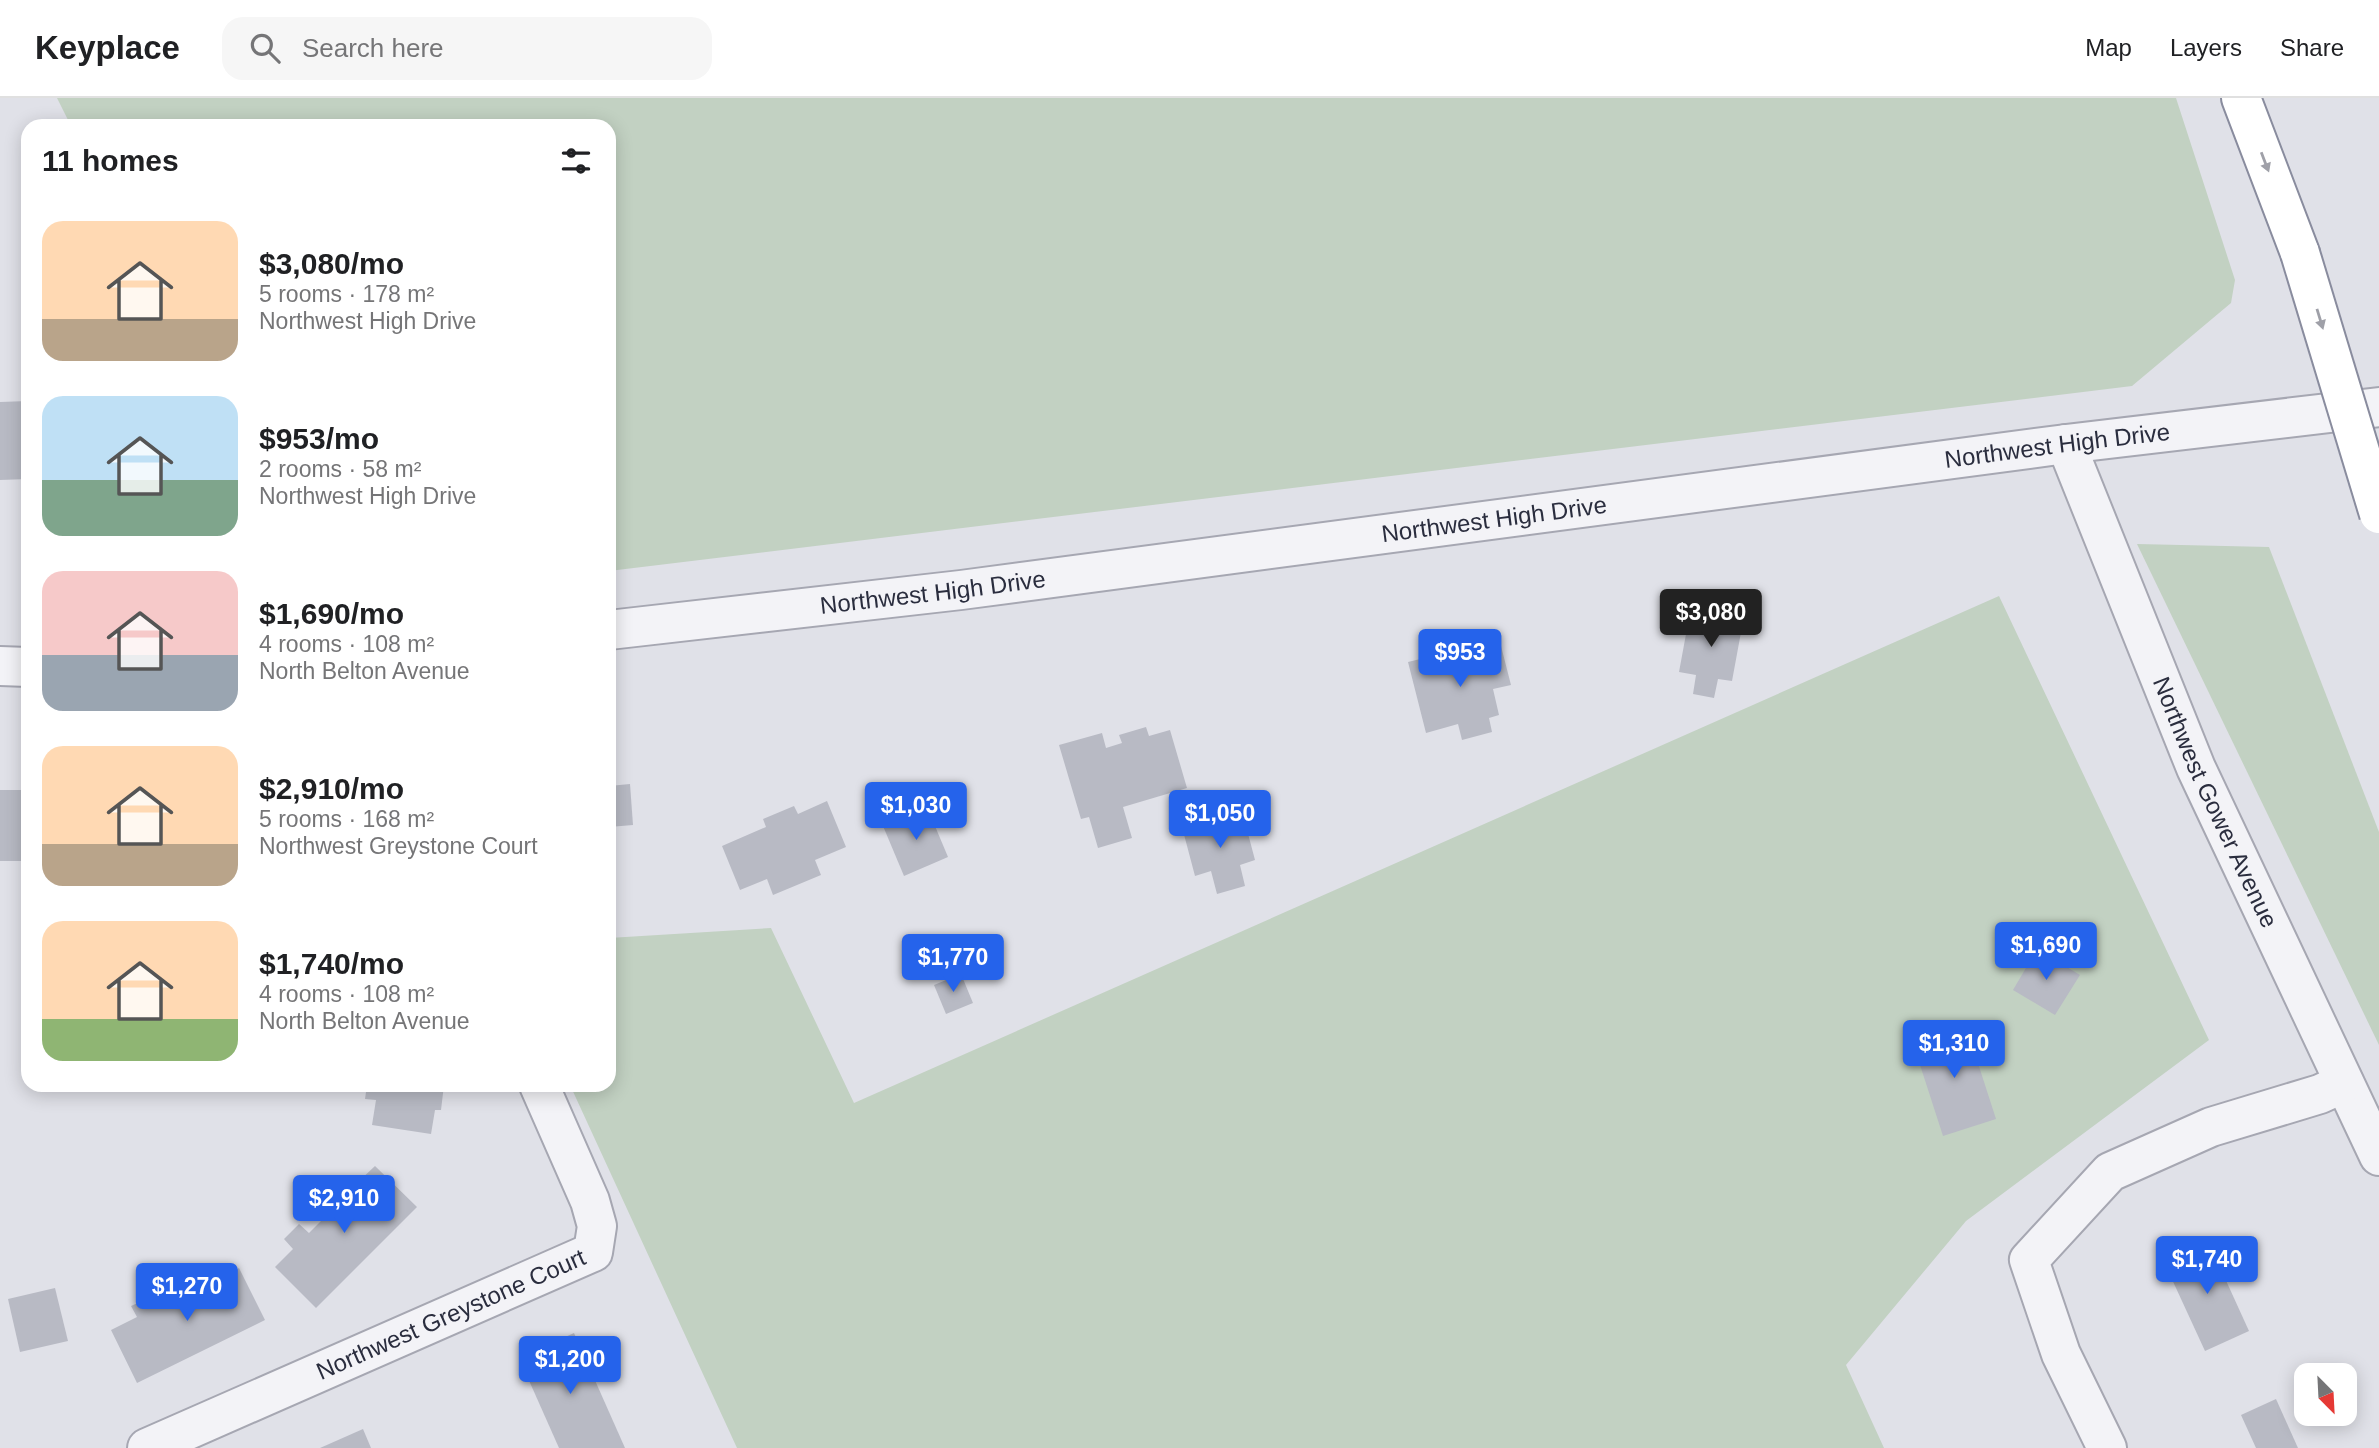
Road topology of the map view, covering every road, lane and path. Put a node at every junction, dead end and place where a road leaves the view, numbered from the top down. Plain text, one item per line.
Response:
1 (2241, 98) edge
2 (2379, 407) edge
3 (2066, 444) junction
4 (2379, 514) edge
5 (616, 629) edge
6 (0, 666) edge
7 (21, 667) edge
8 (2344, 1083) junction
9 (542, 1092) edge
10 (2379, 1156) edge
11 (148, 1448) edge
12 (2107, 1448) edge

1 -> 4 highway, bridge
2 - 3 street, Northwest High Drive
3 - 5 street, Northwest High Drive
3 - 8 street, Northwest Gower Avenue
6 - 7 street
8 - 10 street, Northwest Gower Avenue
8 - 12 street
9 - 11 street, Northwest Greystone Court

